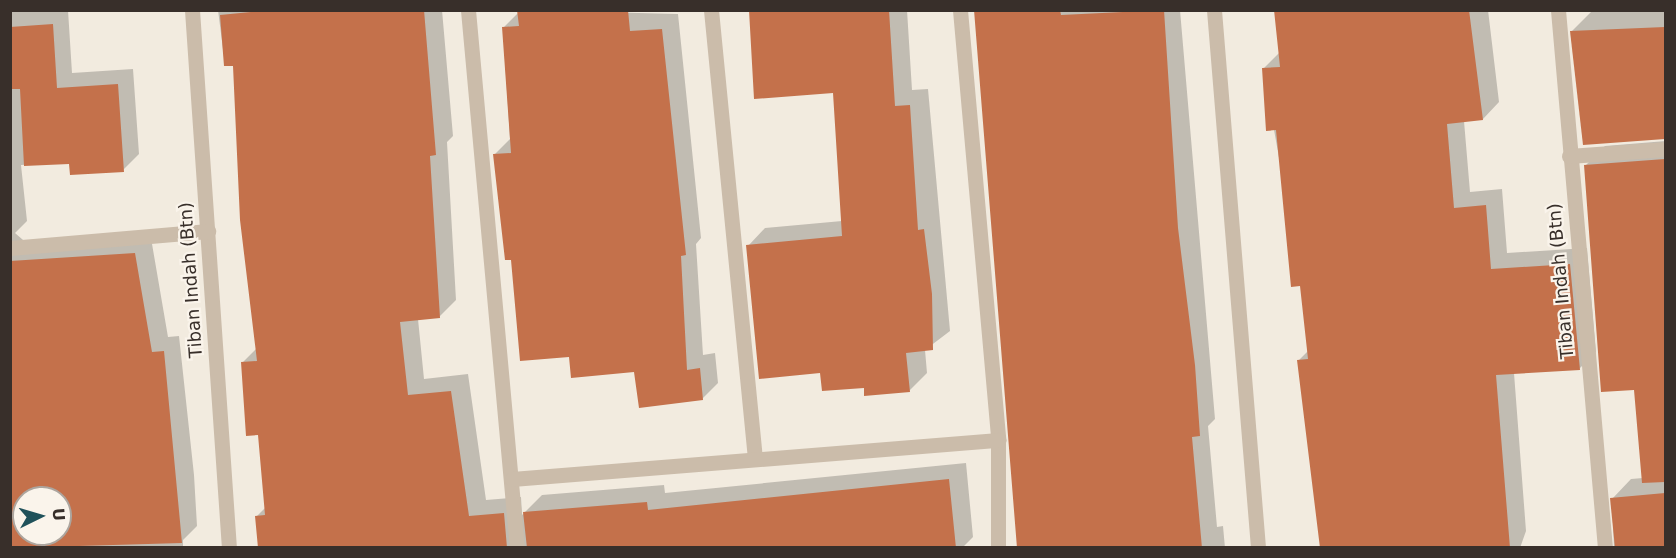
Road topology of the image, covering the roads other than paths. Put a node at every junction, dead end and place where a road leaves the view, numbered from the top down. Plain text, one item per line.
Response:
1 (192, 10) edge
2 (468, 10) edge
3 (711, 10) edge
4 (960, 10) edge
5 (1214, 10) edge
6 (1558, 10) edge
7 (1665, 149) edge
8 (1569, 156) junction
9 (208, 231) junction
10 (10, 248) edge
11 (998, 440) junction
12 (755, 456) junction
13 (512, 479) junction
14 (229, 548) edge
15 (517, 548) edge
16 (998, 548) edge
17 (1258, 548) edge
18 (1605, 548) edge

1 - 9 street, Tiban Indah (Btn)
2 - 13 street
3 - 12 street
4 - 11 street
5 - 17 street
6 - 8 street, Tiban Indah (Btn)
7 - 8 street
8 - 18 street, Tiban Indah (Btn)
9 - 10 street
9 - 14 street, Tiban Indah (Btn)
11 - 12 street
11 - 16 street
12 - 13 street
13 - 15 street

